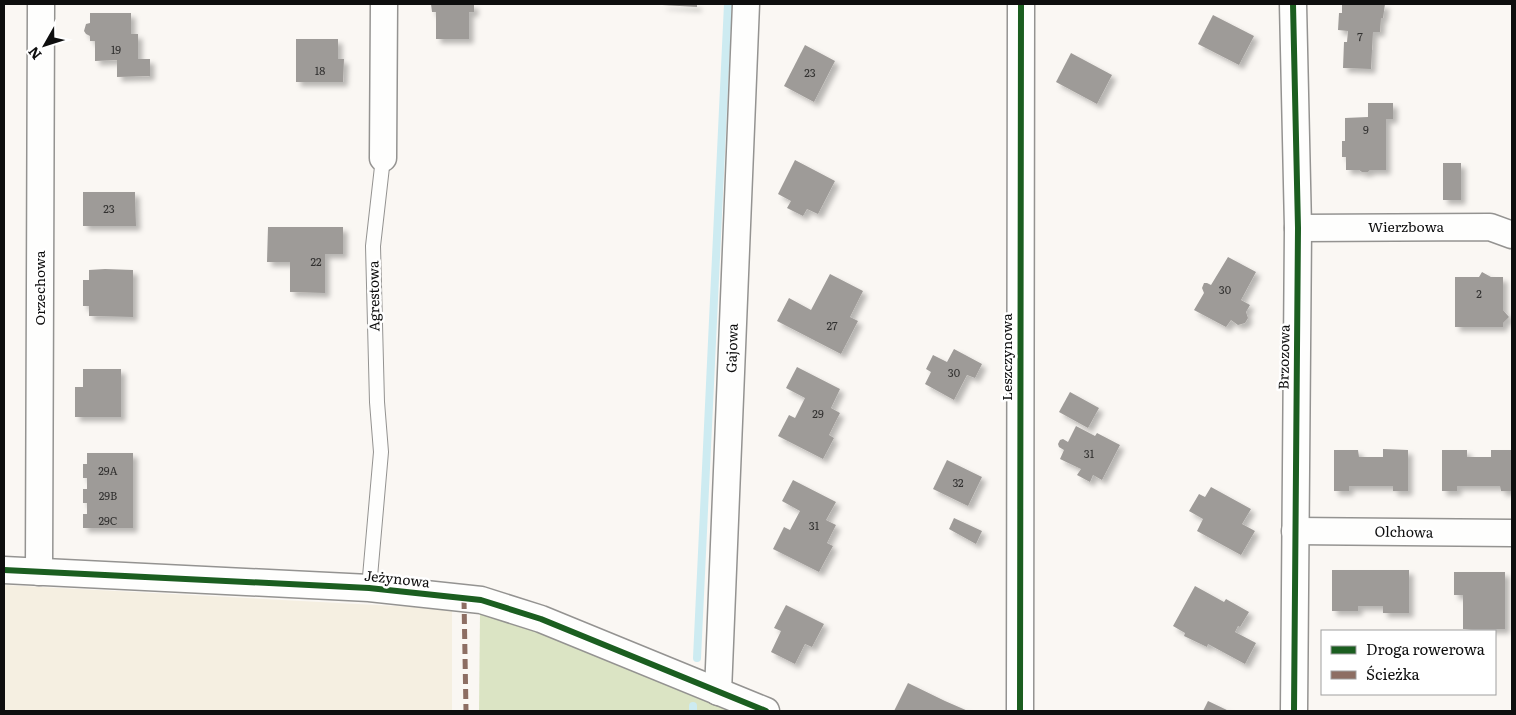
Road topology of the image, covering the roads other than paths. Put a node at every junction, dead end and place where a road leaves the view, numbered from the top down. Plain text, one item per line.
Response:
1 (41, 4) edge
2 (384, 4) edge
3 (746, 4) edge
4 (1021, 4) edge
5 (1293, 4) edge
6 (383, 158) joint
7 (1298, 228) junction
8 (1512, 235) edge
9 (1295, 531) junction
10 (1512, 533) edge
11 (4, 570) edge
12 (39, 572) junction
13 (370, 588) junction
14 (718, 692) junction
15 (766, 711) edge
16 (1020, 711) edge
17 (1294, 711) edge

1 - 12 street, Orzechowa
2 - 6 street, Agrestowa
3 - 14 street, Gajowa
4 - 16 street, Leszczynowa
5 - 7 street, Brzozowa
6 - 13 lane, Agrestowa
7 - 8 street, Wierzbowa
7 - 9 street, Brzozowa
9 - 10 street, Olchowa
9 - 17 street, Brzozowa
11 - 12 street, Jeżynowa
12 - 13 street, Jeżynowa
13 - 14 street, Jeżynowa
14 - 15 street, Jeżynowa

